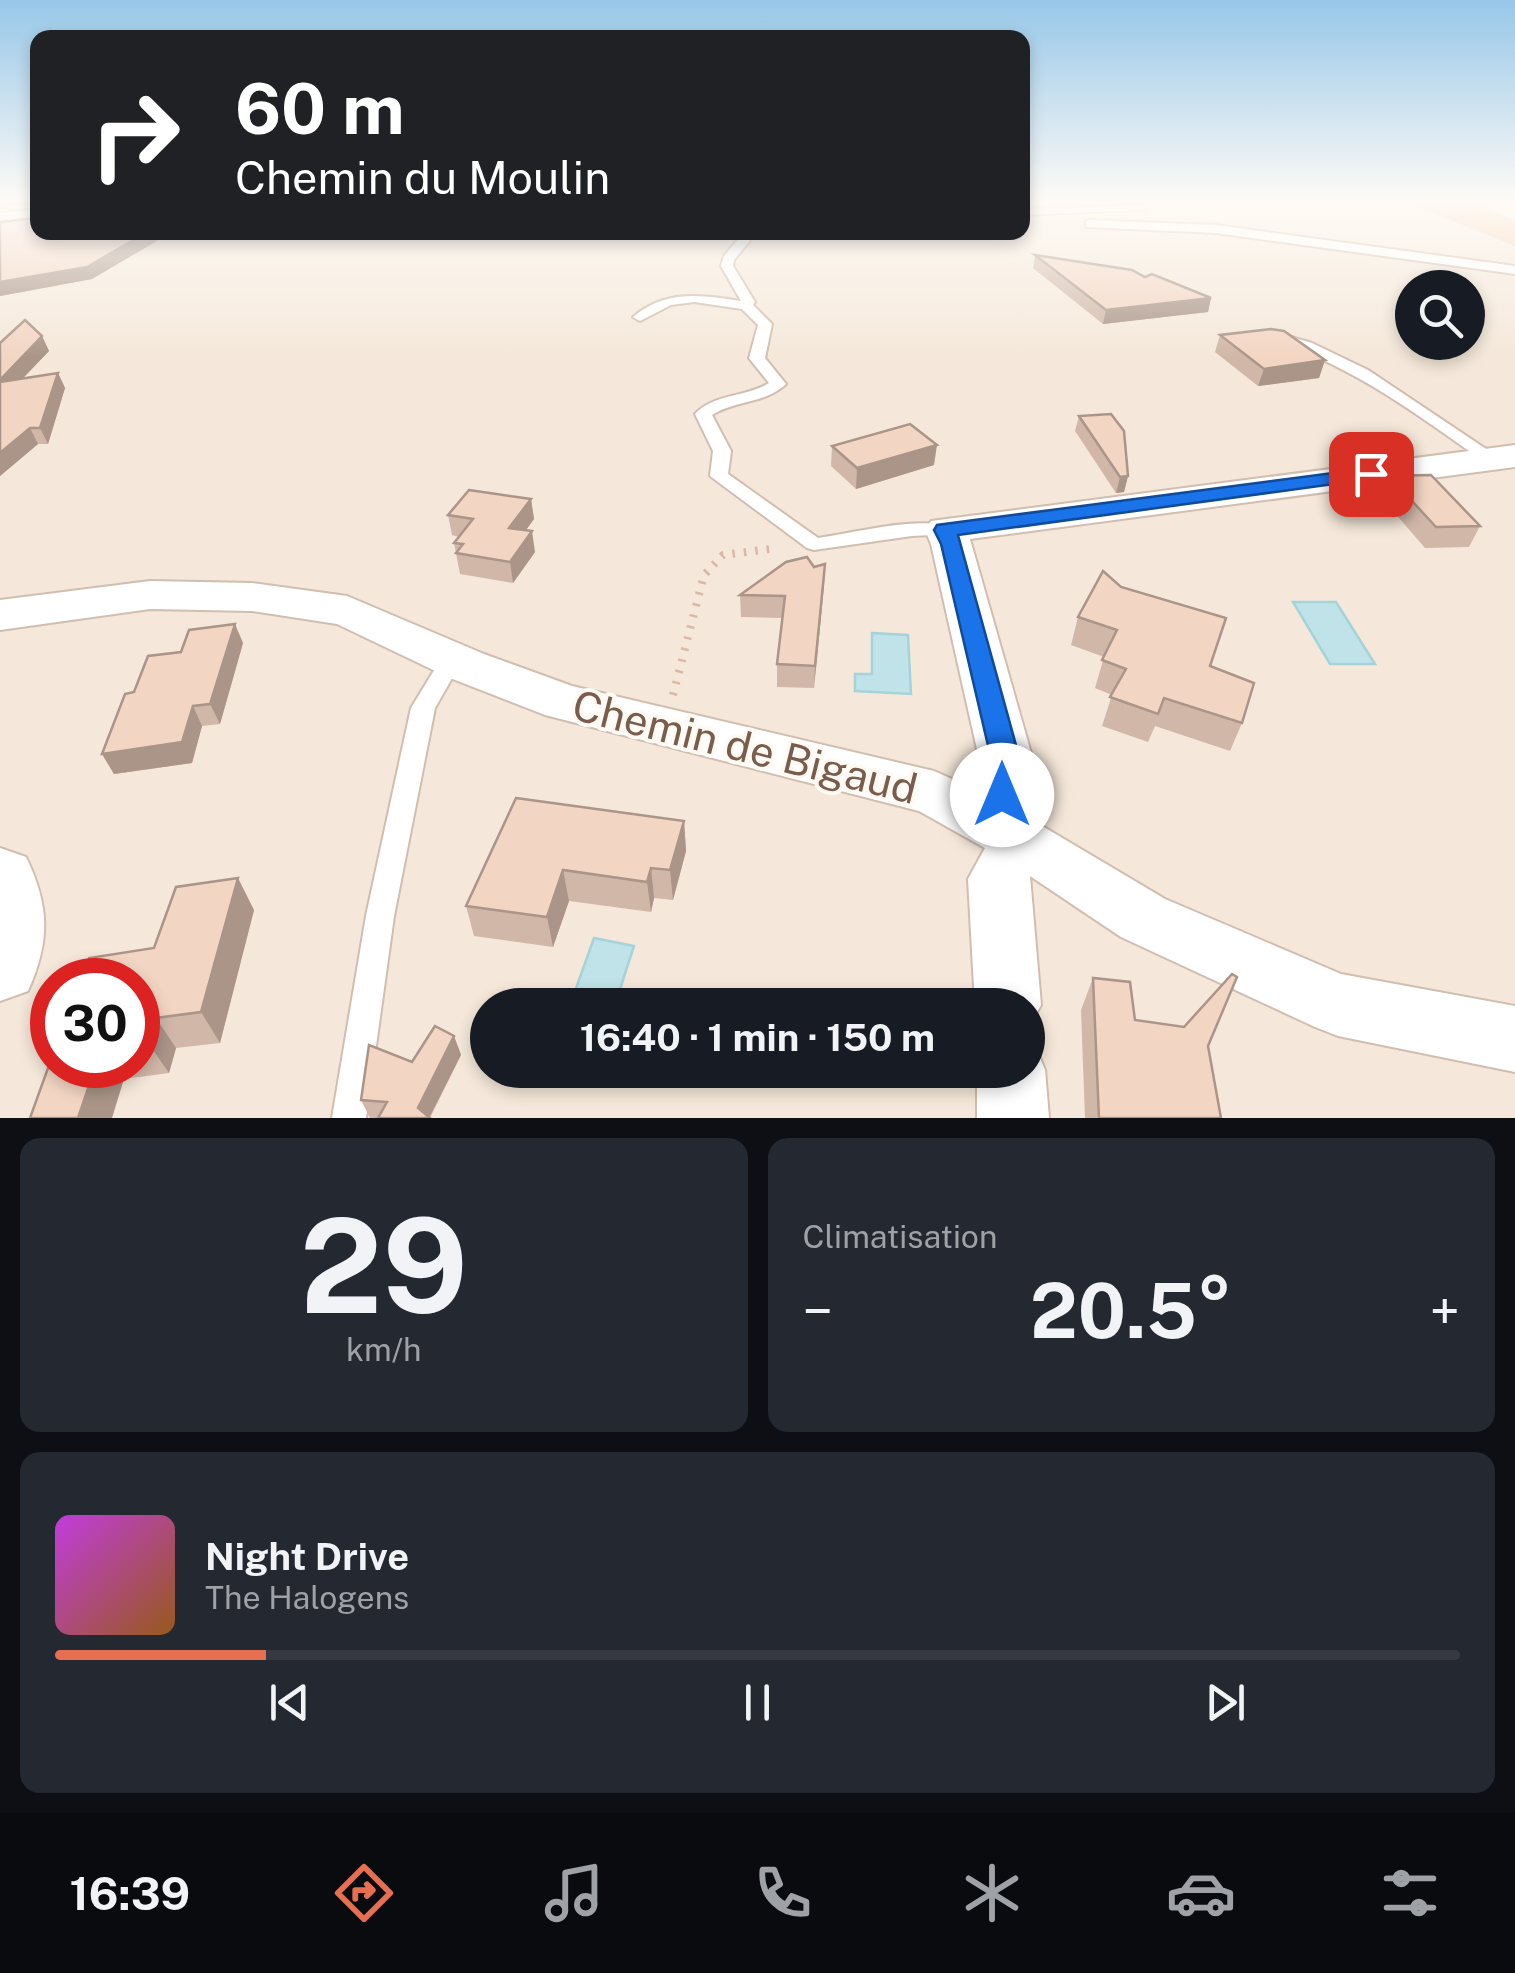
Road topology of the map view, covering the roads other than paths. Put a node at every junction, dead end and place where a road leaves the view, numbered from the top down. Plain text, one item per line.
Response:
1 (733, 253) edge
2 (1392, 253) edge
3 (1515, 270) edge
4 (746, 306) junction
5 (640, 317) dead end
6 (1275, 337) edge
7 (1504, 458) edge
8 (945, 530) junction
9 (0, 615) edge
10 (452, 659) junction
11 (1005, 831) junction
12 (0, 879) edge
13 (0, 965) edge
14 (1007, 988) edge
15 (1515, 1039) edge
16 (1012, 1088) edge
17 (350, 1118) edge
18 (1013, 1118) edge

1 - 4 lane
2 - 3 lane
4 - 5 lane
4 - 8 lane
6 - 7 lane
7 - 8 street
8 - 11 street
9 - 10 street, Chemin de Bigaud
10 - 11 street, Chemin de Bigaud
10 - 17 lane
11 - 14 street
11 - 15 street, Chemin de Bigaud
12 - 13 street
16 - 18 street

